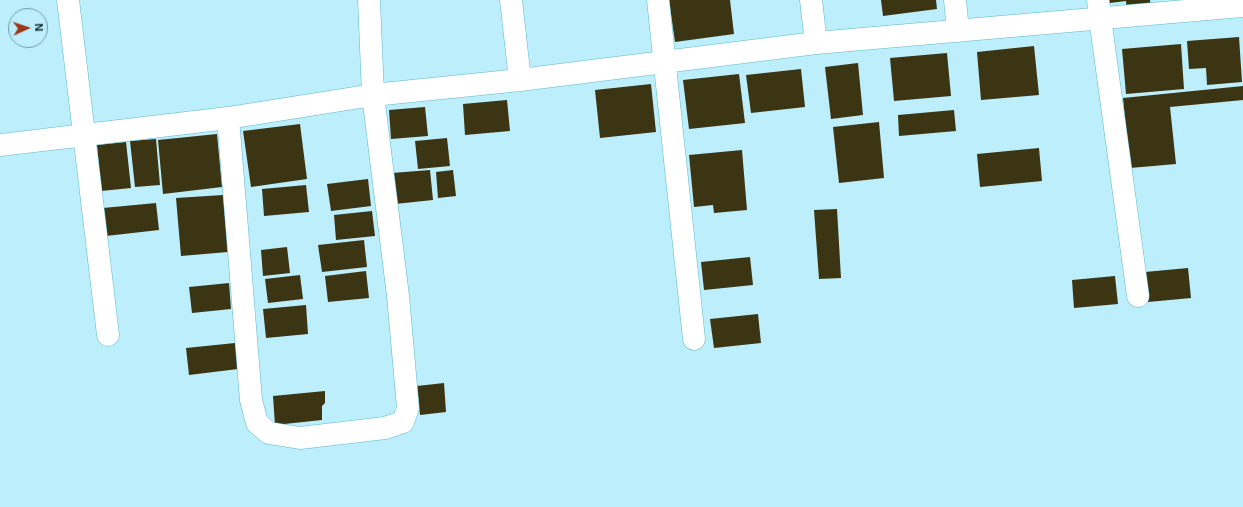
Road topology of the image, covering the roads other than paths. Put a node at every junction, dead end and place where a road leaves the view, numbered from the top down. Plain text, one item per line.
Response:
1 (68, 0) edge
2 (369, 0) edge
3 (511, 0) edge
4 (658, 0) edge
5 (811, 0) edge
6 (955, 0) edge
7 (1243, 6) edge
8 (1099, 9) edge
9 (958, 30) junction
10 (816, 43) junction
11 (663, 63) junction
12 (520, 80) junction
13 (372, 95) junction
14 (228, 118) junction
15 (83, 135) junction
16 (0, 145) edge
17 (1138, 296) dead end
18 (108, 335) dead end
19 (694, 339) dead end

1 - 15 street
2 - 13 street
3 - 12 street
4 - 11 street
5 - 10 street
6 - 9 street
7 - 8 street
8 - 9 street
8 - 17 street
9 - 10 street
10 - 11 street
11 - 12 street
11 - 19 street
12 - 13 street
13 - 14 street
13 - 14 street
14 - 15 street
15 - 16 street
15 - 18 street

